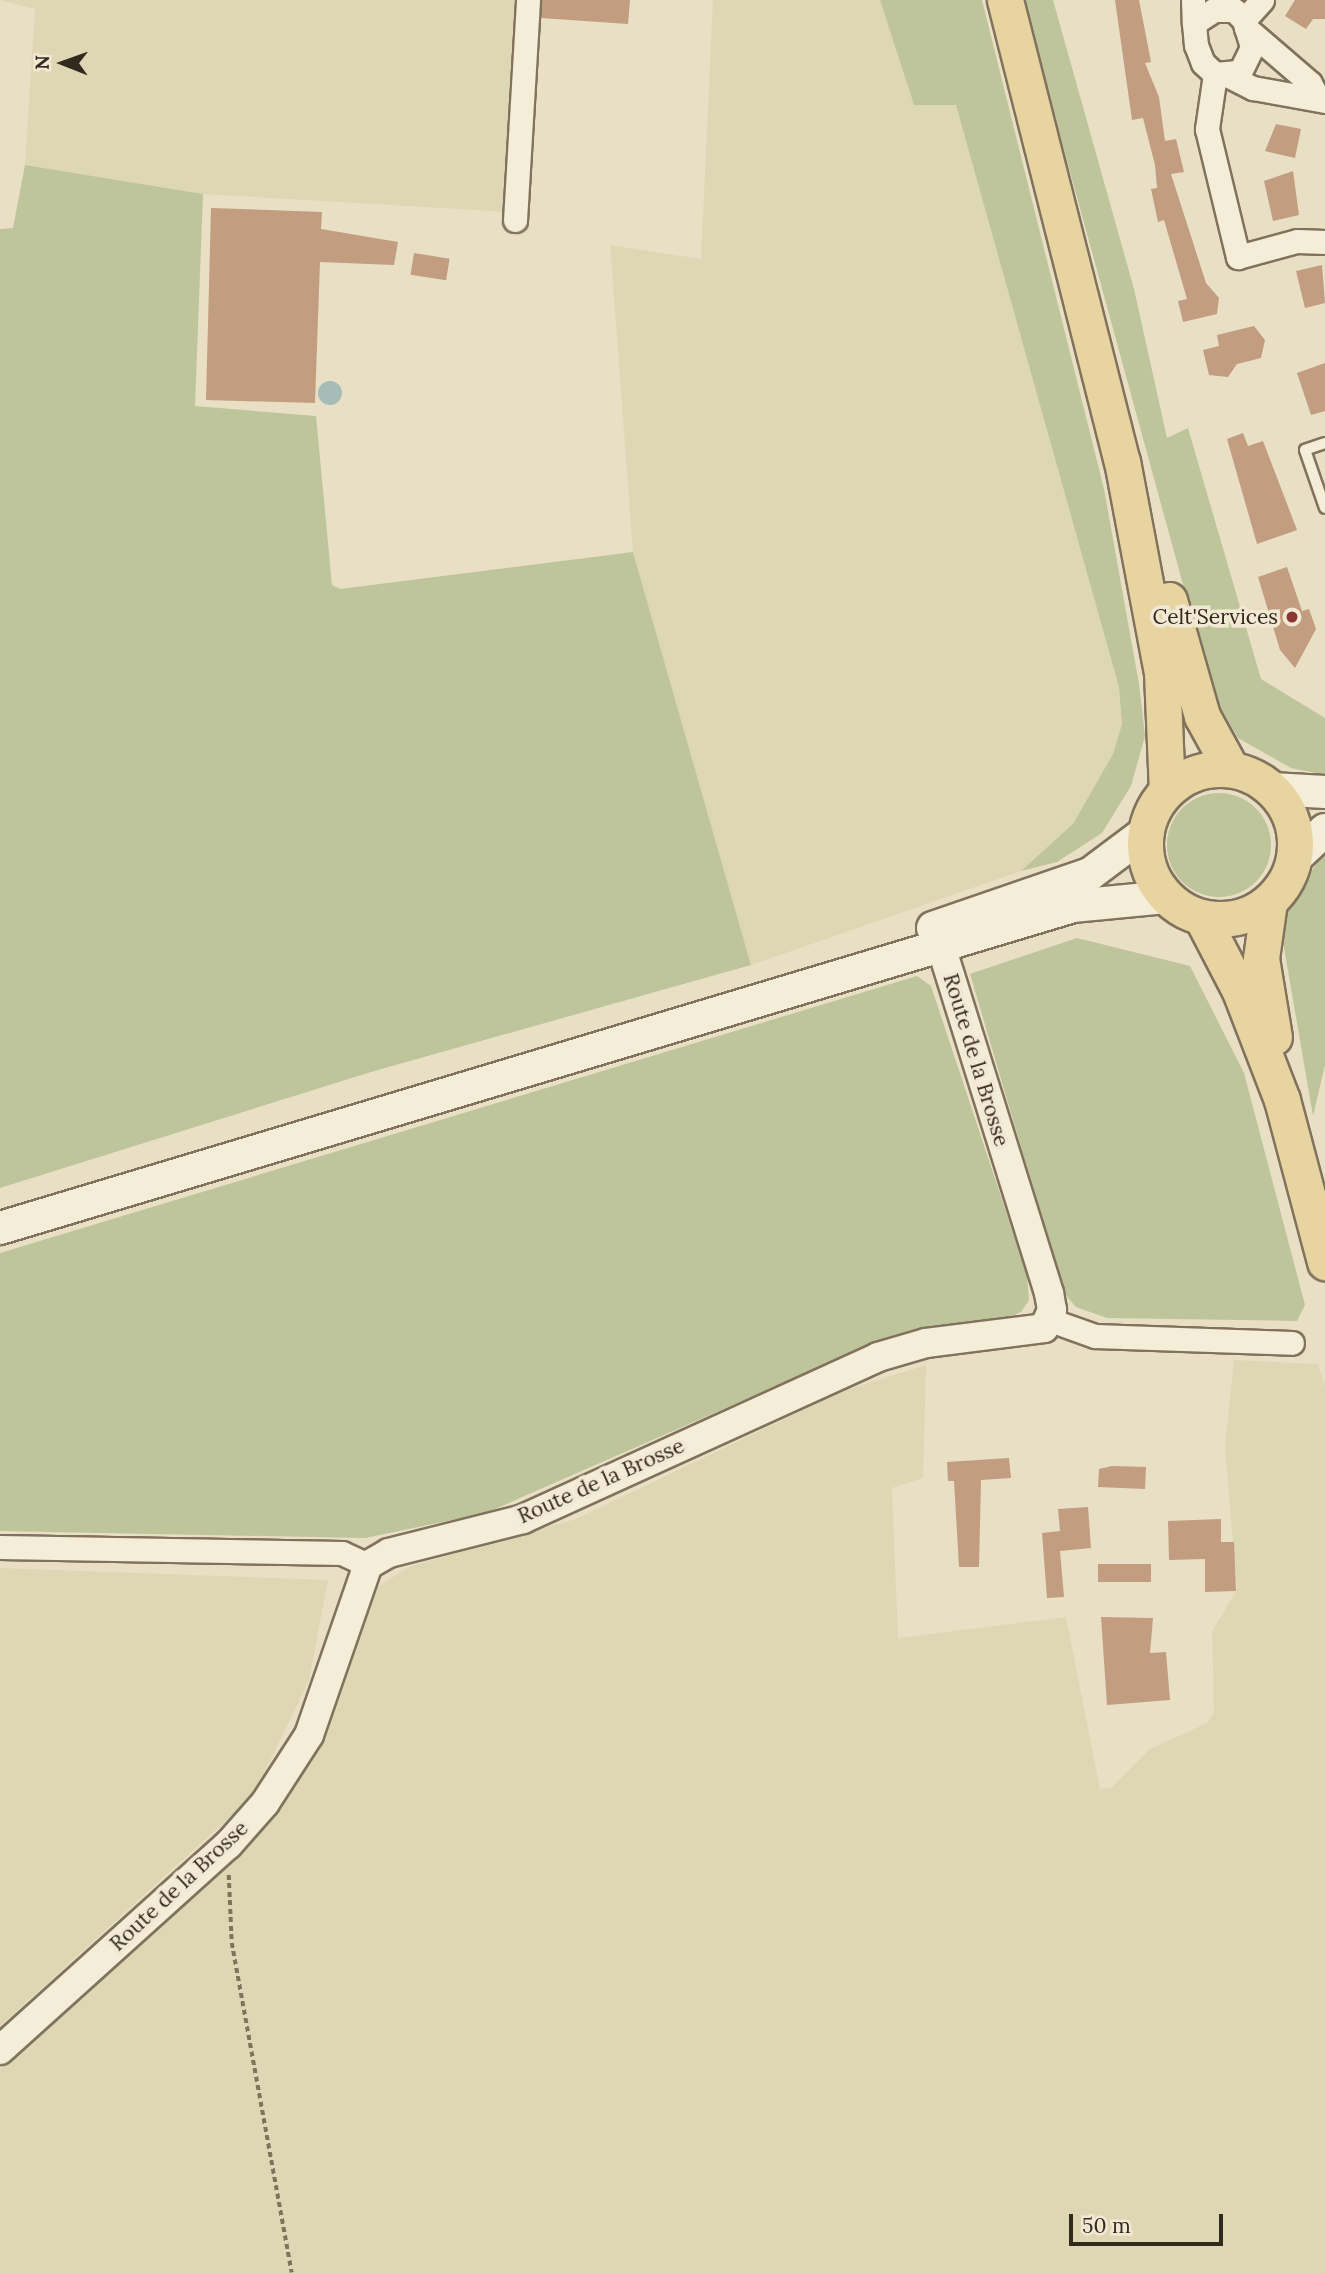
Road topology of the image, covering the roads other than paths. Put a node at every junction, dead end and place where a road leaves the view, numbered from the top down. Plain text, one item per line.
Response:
1 (528, 0) edge
2 (1005, 0) edge
3 (1193, 0) edge
4 (1262, 0) edge
5 (1238, 15) edge
6 (1194, 23) junction
7 (1222, 75) junction
8 (1321, 99) edge
9 (515, 220) dead end
10 (1325, 242) edge
11 (1325, 443) edge
12 (1122, 461) junction
13 (1325, 508) edge
14 (1231, 769) junction
15 (1272, 789) junction
16 (1167, 790) junction
17 (1325, 792) edge
18 (1325, 830) edge
19 (1146, 832) junction
20 (1295, 858) junction
21 (1166, 897) junction
22 (1269, 902) junction
23 (1202, 918) junction
24 (938, 938) junction
25 (1282, 1100) junction
26 (0, 1228) edge
27 (1325, 1262) edge
28 (1050, 1320) junction
29 (1292, 1343) dead end
30 (0, 1547) edge
31 (368, 1565) junction
32 (0, 2050) edge

1 - 9 street
2 - 12 main road
3 - 6 street
4 - 5 street
5 - 6 street
5 - 7 street
5 - 8 street
6 - 7 street
7 - 8 street
7 - 10 street
11 - 13 lane
12 - 14 main road
12 - 16 main road
14 - 15 main road
14 - 16 main road
15 - 17 main road
15 - 20 main road
16 - 19 main road
18 - 20 main road
19 - 21 main road
19 - 24 main road
20 - 22 main road
21 - 23 main road
21 - 24 main road
22 - 23 main road
22 - 25 main road
23 - 25 main road
24 - 26 main road
24 - 28 street, Route de la Brosse
25 - 27 main road
28 - 29 street
28 - 31 street, Route de la Brosse
30 - 31 street
31 - 32 street, Route de la Brosse

